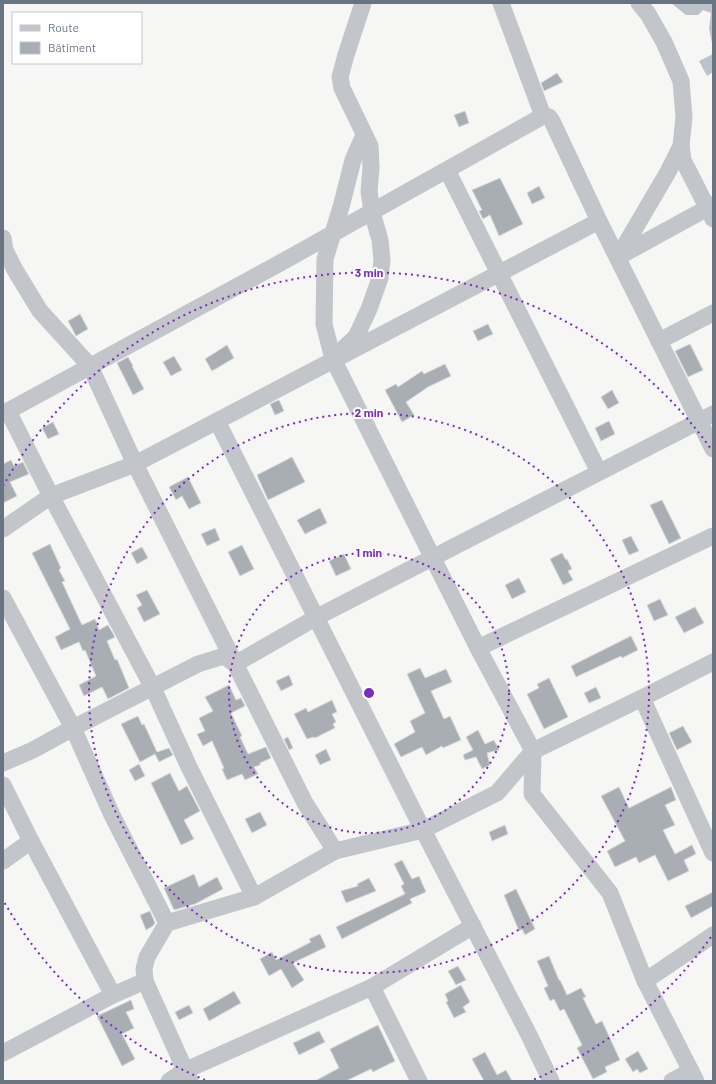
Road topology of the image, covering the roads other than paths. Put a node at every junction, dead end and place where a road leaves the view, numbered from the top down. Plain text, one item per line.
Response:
1 (363, 3) edge
2 (501, 3) edge
3 (639, 3) edge
4 (543, 116) junction
5 (364, 135) junction
6 (681, 146) junction
7 (446, 170) junction
8 (711, 211) edge
9 (372, 212) junction
10 (599, 221) junction
11 (332, 234) junction
12 (3, 238) edge
13 (618, 257) junction
14 (499, 273) junction
15 (713, 313) edge
16 (659, 341) junction
17 (333, 359) junction
18 (90, 366) junction
19 (6, 408) edge
20 (706, 417) edge
21 (217, 421) junction
22 (713, 449) edge
23 (135, 464) junction
24 (599, 472) junction
25 (51, 496) junction
26 (3, 529) edge
27 (713, 536) edge
28 (432, 557) junction
29 (3, 598) edge
30 (317, 617) junction
31 (478, 648) junction
32 (713, 662) edge
33 (235, 664) junction
34 (153, 688) junction
35 (642, 698) junction
36 (72, 728) junction
37 (533, 751) junction
38 (3, 764) edge
39 (3, 785) edge
40 (423, 830) junction
41 (30, 841) junction
42 (336, 851) junction
43 (713, 853) edge
44 (3, 861) edge
45 (254, 897) junction
46 (167, 923) junction
47 (472, 926) junction
48 (713, 935) edge
49 (145, 981) junction
50 (644, 981) junction
51 (372, 988) junction
52 (113, 996) junction
53 (3, 1053) edge
54 (187, 1076) edge
55 (693, 1076) edge
56 (169, 1081) edge
57 (419, 1081) edge
58 (551, 1081) edge
59 (672, 1081) edge

1 - 5 street
2 - 4 street
3 - 6 street
4 - 7 street
4 - 10 street
5 - 9 street
5 - 11 street
6 - 8 street
6 - 13 street
7 - 9 street
7 - 14 street
8 - 13 street
9 - 11 street
9 - 17 street
10 - 13 street
10 - 14 street
11 - 17 street
11 - 18 street
12 - 18 street
13 - 16 street
14 - 17 street
14 - 24 street
15 - 16 street
16 - 20 street
17 - 21 street
17 - 28 street
18 - 19 street
18 - 23 street
19 - 25 street
20 - 22 street
20 - 24 street
21 - 23 street
21 - 30 street
23 - 25 street
23 - 33 street
24 - 28 street
25 - 26 street
25 - 34 street
27 - 31 street
28 - 30 street
28 - 31 street
29 - 36 street
30 - 33 street
30 - 40 street
31 - 37 street
32 - 35 street
33 - 34 street
33 - 42 street
34 - 36 street
34 - 45 street
35 - 37 street
35 - 43 street
36 - 38 street
36 - 46 street
37 - 40 street
37 - 50 street
39 - 41 street
40 - 42 street
40 - 47 street
41 - 44 street
41 - 52 street
42 - 45 street
45 - 46 street
46 - 49 street
47 - 51 street
47 - 58 street
48 - 50 street
49 - 52 street
49 - 54 street
50 - 55 street
51 - 54 street
51 - 57 street
52 - 53 street
54 - 56 street
55 - 59 street

